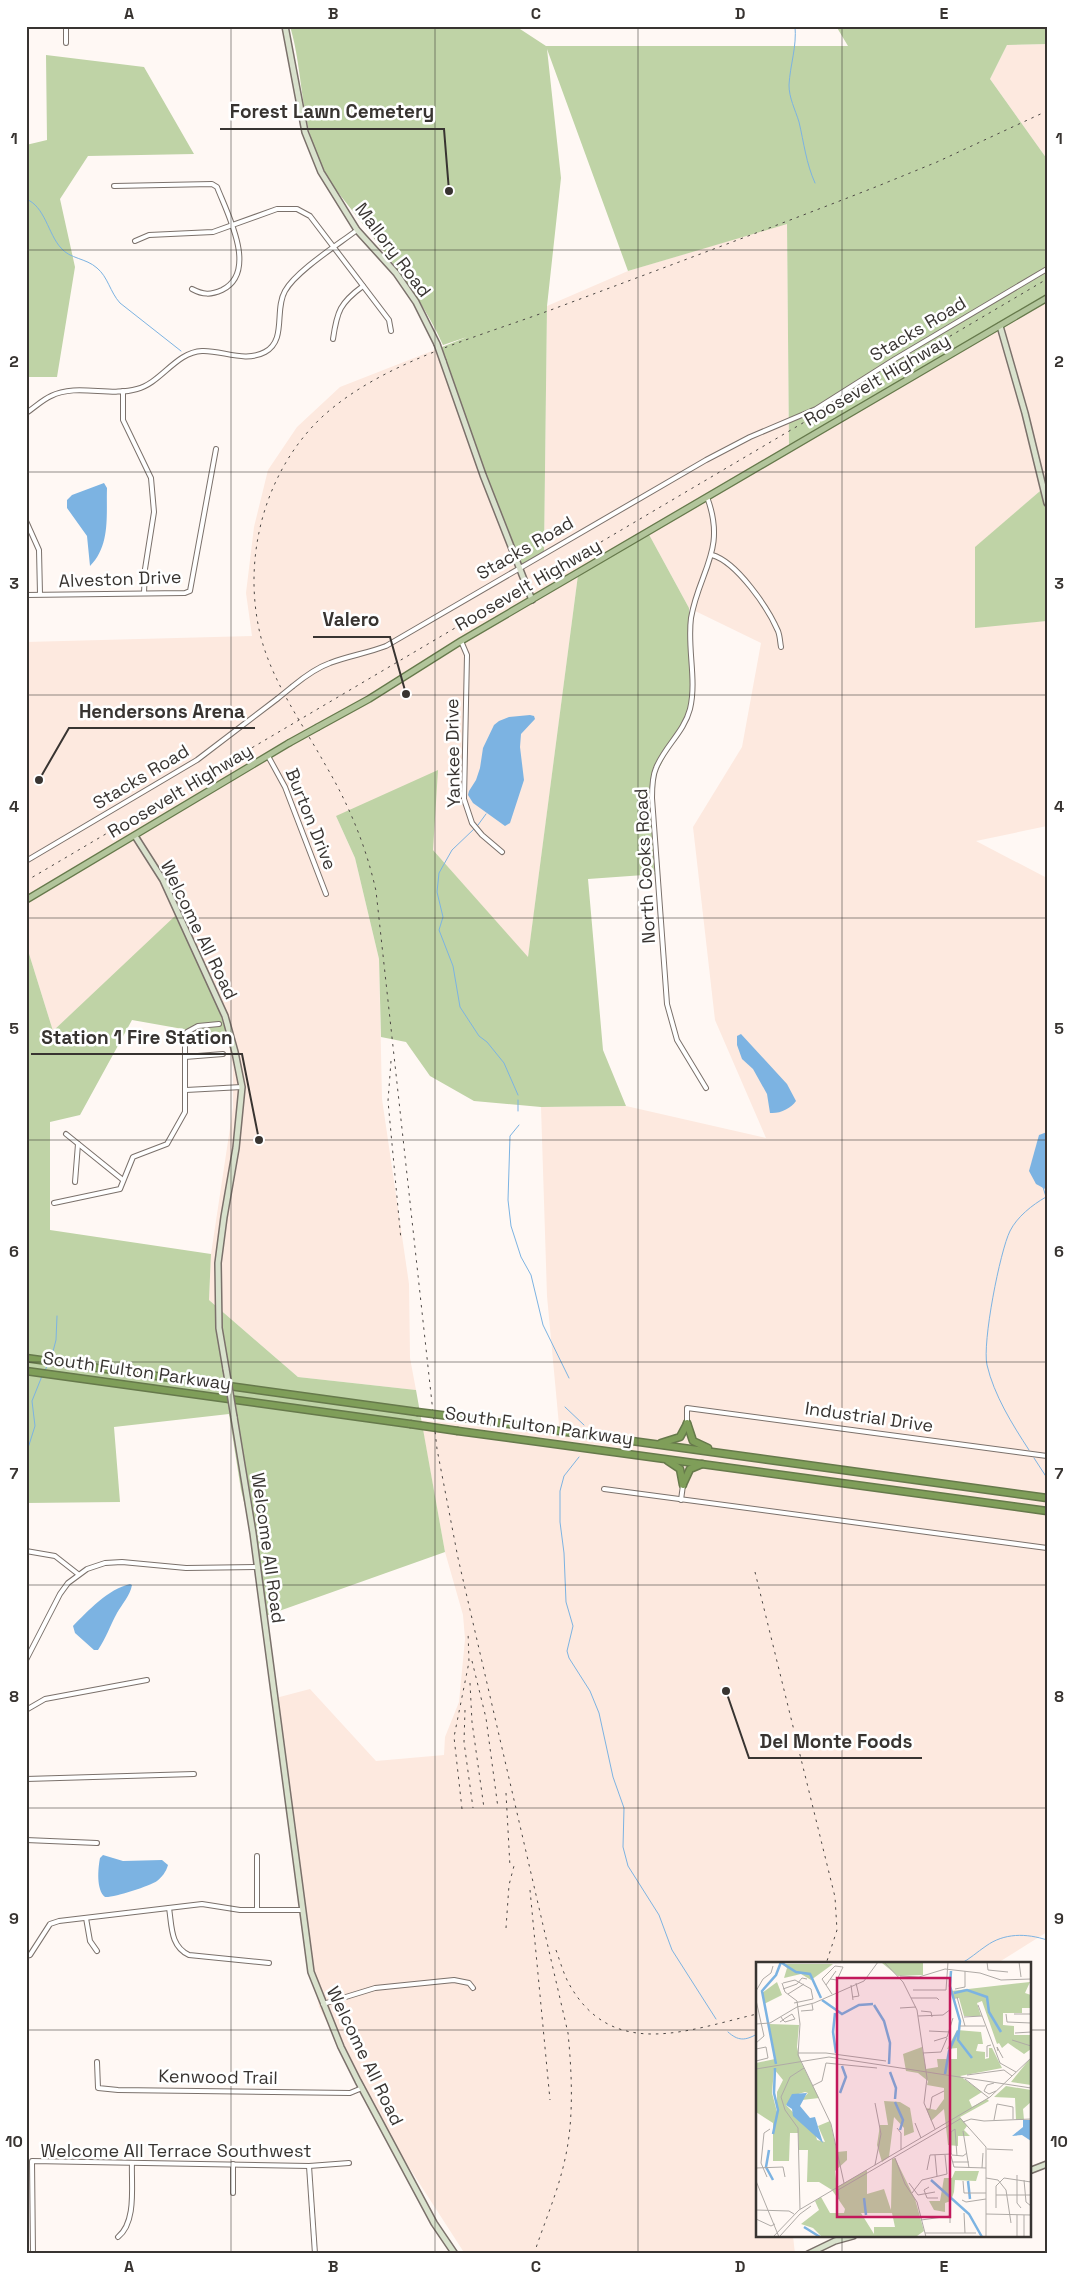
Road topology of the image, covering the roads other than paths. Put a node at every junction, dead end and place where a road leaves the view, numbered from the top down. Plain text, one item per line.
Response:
1 (66, 26) edge
2 (285, 26) edge
3 (66, 43) dead end
4 (114, 186) dead end
5 (232, 225) junction
6 (357, 230) junction
7 (135, 241) dead end
8 (335, 248) junction
9 (1047, 269) edge
10 (363, 286) junction
11 (192, 289) dead end
12 (1047, 298) edge
13 (1000, 326) junction
14 (391, 331) dead end
15 (333, 338) dead end
16 (123, 391) junction
17 (26, 414) edge
18 (216, 449) dead end
19 (708, 498) junction
20 (1047, 503) edge
21 (26, 521) edge
22 (712, 555) junction
23 (519, 567) junction
24 (144, 593) junction
25 (40, 594) junction
26 (26, 595) edge
27 (532, 600) junction
28 (461, 641) junction
29 (781, 647) dead end
30 (268, 756) junction
31 (135, 836) junction
32 (502, 852) dead end
33 (26, 861) edge
34 (326, 894) dead end
35 (26, 900) edge
36 (219, 1024) dead end
37 (223, 1054) dead end
38 (185, 1057) junction
39 (242, 1087) junction
40 (706, 1088) dead end
41 (186, 1090) junction
42 (66, 1134) dead end
43 (78, 1144) junction
44 (123, 1180) junction
45 (74, 1182) dead end
46 (54, 1203) dead end
47 (26, 1358) edge
48 (26, 1371) edge
49 (687, 1422) junction
50 (648, 1443) junction
51 (728, 1454) junction
52 (1047, 1456) edge
53 (664, 1458) junction
54 (705, 1464) junction
55 (683, 1485) junction
56 (604, 1489) dead end
57 (1047, 1498) edge
58 (681, 1500) junction
59 (1047, 1511) edge
60 (1047, 1548) edge
61 (26, 1551) edge
62 (256, 1567) junction
63 (78, 1574) junction
64 (26, 1660) edge
65 (146, 1680) dead end
66 (26, 1702) edge
67 (27, 1709) edge
68 (194, 1774) dead end
69 (26, 1779) edge
70 (26, 1840) edge
71 (96, 1843) dead end
72 (257, 1856) dead end
73 (169, 1908) junction
74 (257, 1910) junction
75 (302, 1910) junction
76 (86, 1918) junction
77 (97, 1951) dead end
78 (26, 1956) edge
79 (269, 1963) dead end
80 (473, 1988) dead end
81 (322, 2004) junction
82 (97, 2062) dead end
83 (362, 2088) junction
84 (132, 2163) junction
85 (349, 2163) dead end
86 (233, 2164) junction
87 (1047, 2164) edge
88 (309, 2166) junction
89 (1030, 2172) edge
90 (233, 2193) dead end
91 (118, 2237) dead end
92 (846, 2238) edge
93 (33, 2254) edge
94 (315, 2254) edge
95 (455, 2254) edge
96 (808, 2254) edge

1 - 3 street
2 - 6 street, Mallory Road
4 - 5 street
5 - 7 street
5 - 8 street
5 - 11 street
6 - 8 street
6 - 23 street, Mallory Road, bridge
8 - 10 street
8 - 16 street
9 - 23 street, Stacks Road
10 - 14 street
10 - 15 street
12 - 13 main road, Roosevelt Highway
13 - 19 main road, Roosevelt Highway
13 - 20 street
16 - 17 street
16 - 24 street
18 - 24 street, Alveston Drive
19 - 22 street, North Cooks Road
19 - 27 main road, Roosevelt Highway
21 - 25 street
22 - 29 street
22 - 40 street, North Cooks Road
23 - 27 street, Mallory Road
23 - 33 street, Stacks Road, bridge
24 - 25 street, Alveston Drive
25 - 26 street, Alveston Drive
27 - 28 main road, Roosevelt Highway
28 - 30 main road, Roosevelt Highway, bridge
28 - 32 street, Yankee Drive
30 - 31 main road, Roosevelt Highway
30 - 34 street, Burton Drive
31 - 35 main road, Roosevelt Highway
31 - 39 street, Welcome All Road
36 - 38 street
37 - 38 street
38 - 41 street
39 - 41 street
39 - 62 street, Welcome All Road, bridge
41 - 44 street
42 - 43 street
43 - 44 street
43 - 45 street
44 - 46 street
47 - 50 highway, South Fulton Parkway, bridge
48 - 53 highway, South Fulton Parkway, bridge
49 - 50 highway
49 - 51 highway
49 - 52 street, Industrial Drive
50 - 51 highway, South Fulton Parkway
51 - 57 highway, South Fulton Parkway
53 - 54 highway, South Fulton Parkway
53 - 55 highway
54 - 55 highway
54 - 59 highway, South Fulton Parkway
55 - 58 street
56 - 58 street
58 - 60 street
61 - 63 street
62 - 63 street
62 - 75 street, Welcome All Road
63 - 64 street
65 - 67 street
66 - 67 street
68 - 69 street
70 - 71 street
72 - 74 street
73 - 74 street
73 - 76 street
73 - 79 street
74 - 75 street
75 - 81 street, Welcome All Road
76 - 77 street
76 - 78 street
80 - 81 street
81 - 83 street, Welcome All Road
82 - 83 street, Kenwood Trail
83 - 95 street, Welcome All Road
84 - 86 street, Welcome All Terrace Southwest
84 - 91 street
84 - 93 street, Welcome All Terrace Southwest
85 - 88 street, Welcome All Terrace Southwest
86 - 88 street, Welcome All Terrace Southwest
86 - 90 street
87 - 89 street
88 - 94 street
92 - 96 street

